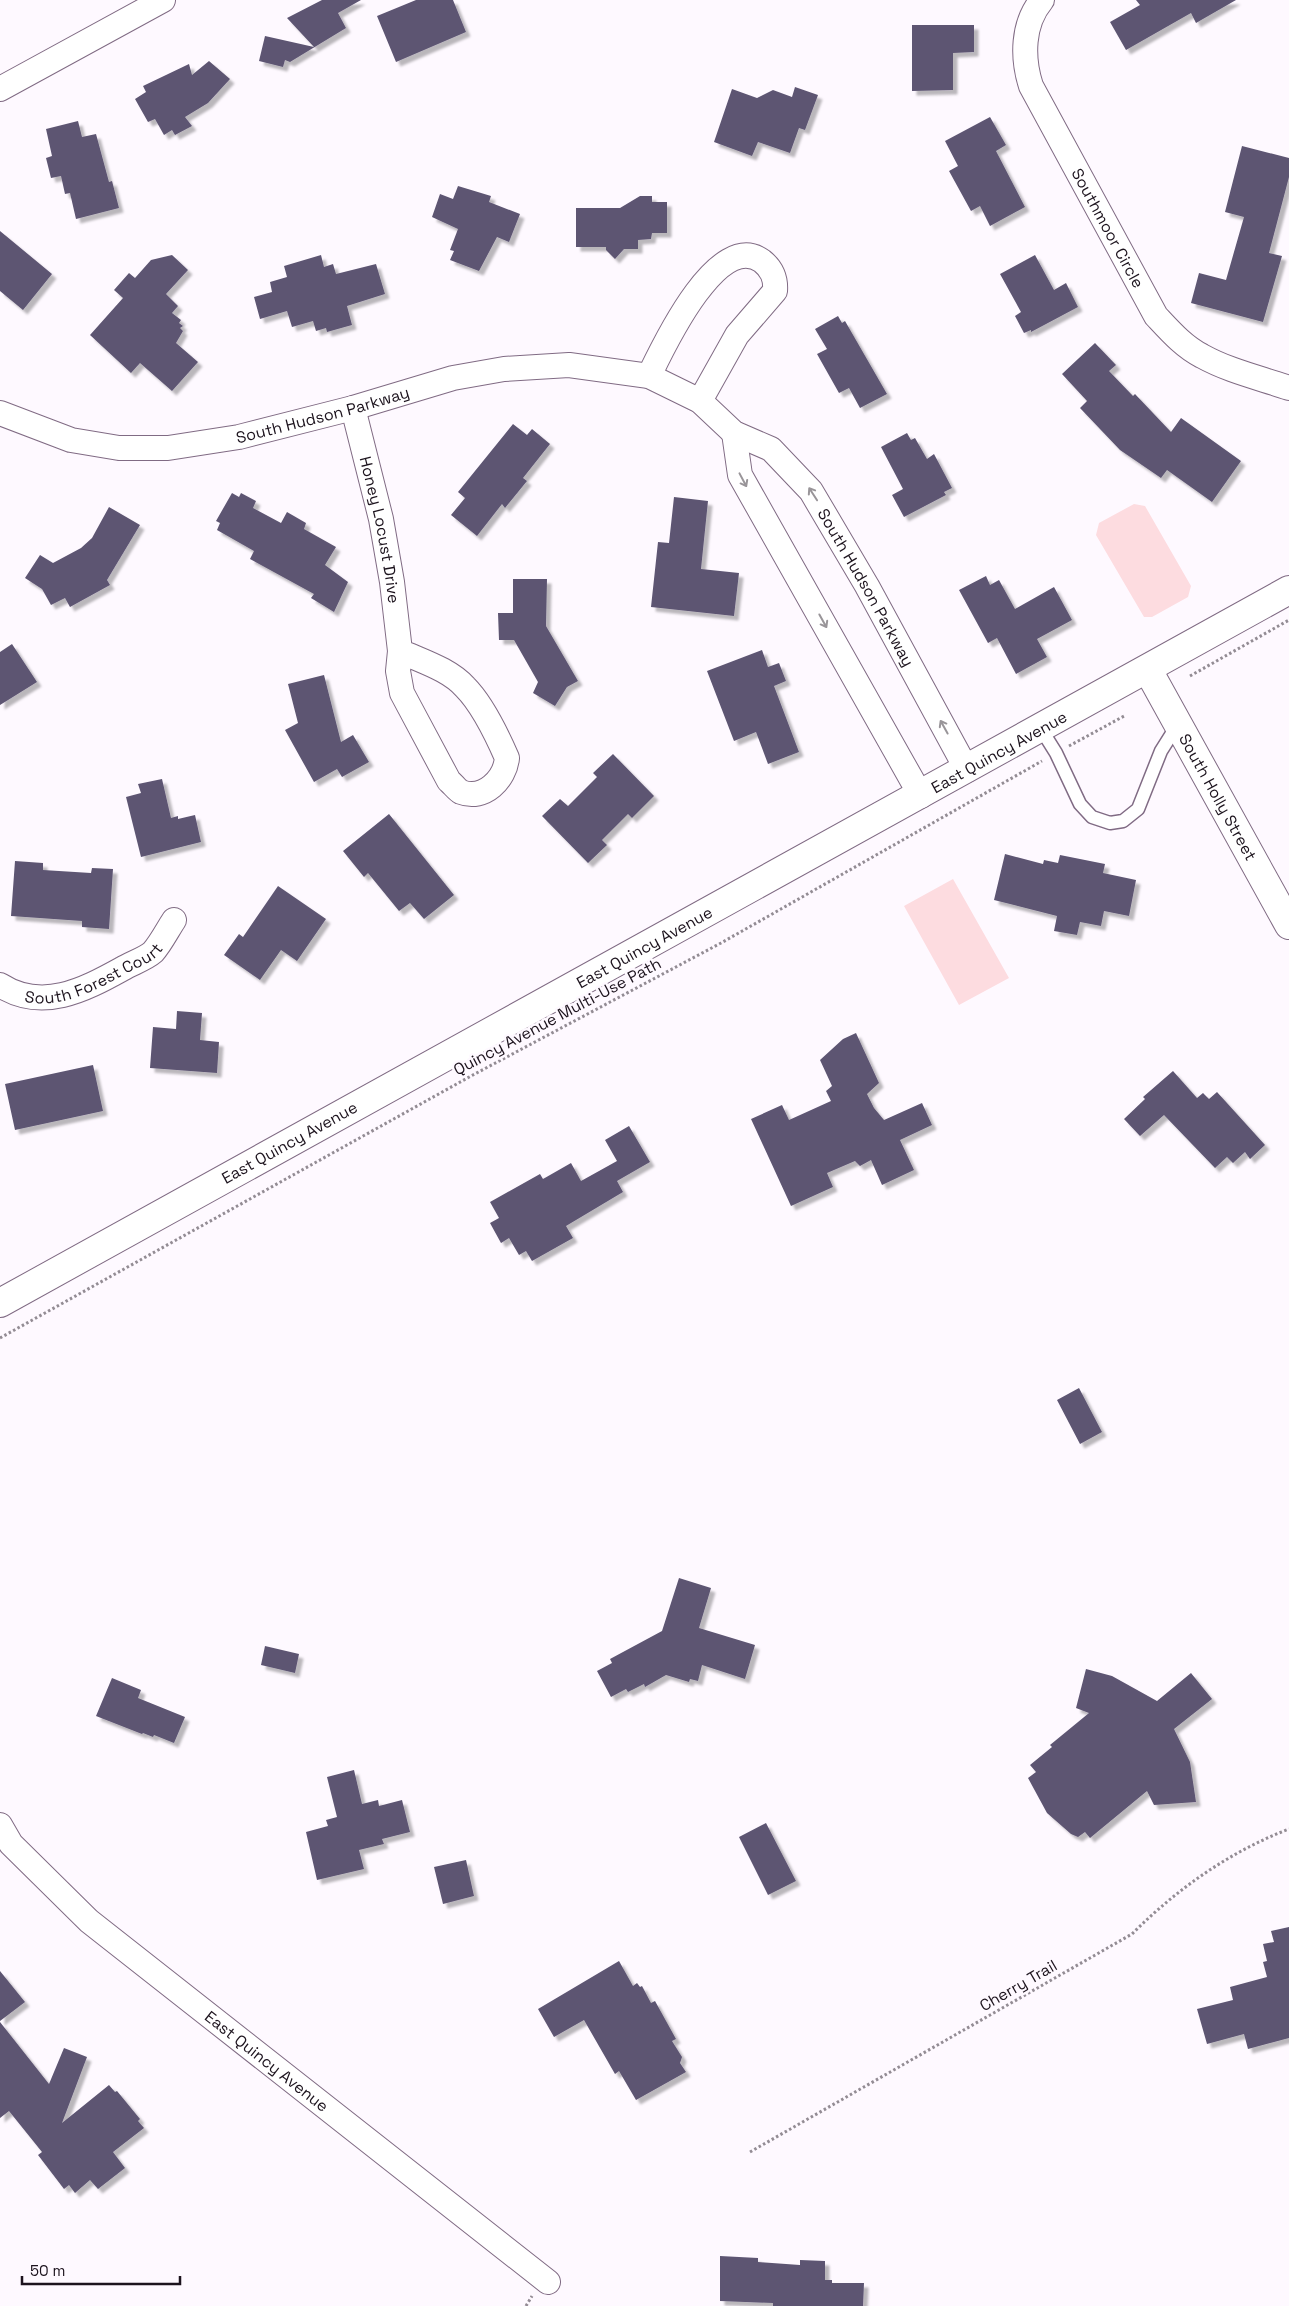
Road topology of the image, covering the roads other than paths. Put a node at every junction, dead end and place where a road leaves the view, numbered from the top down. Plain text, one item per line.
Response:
1 (163, 0) edge
2 (1042, 0) edge
3 (0, 89) edge
4 (649, 376) junction
5 (1289, 388) edge
6 (700, 401) junction
7 (353, 408) junction
8 (2, 421) edge
9 (734, 432) junction
10 (1289, 590) edge
11 (400, 651) junction
12 (1148, 670) junction
13 (1178, 724) junction
14 (1041, 729) junction
15 (967, 770) junction
16 (921, 796) junction
17 (174, 920) dead end
18 (1289, 925) edge
19 (0, 985) edge
20 (0, 1303) edge
21 (0, 1825) edge
22 (548, 2282) dead end

1 - 3 street
2 - 5 street, Southmoor Circle
4 - 6 street, South Hudson Parkway
4 - 6 street
4 - 7 street, South Hudson Parkway
6 - 9 street, South Hudson Parkway
7 - 8 street, South Hudson Parkway
7 - 11 street, Honey Locust Drive
15 -> 9 street, South Hudson Parkway
9 -> 16 street
10 - 12 street, East Quincy Avenue
11 - 11 street, Honey Locust Drive
12 - 13 street, South Holly Street
12 - 14 street, East Quincy Avenue
13 - 14 lane
13 - 18 street, South Holly Street
14 - 15 street, East Quincy Avenue
15 - 16 street, East Quincy Avenue
16 - 20 street, East Quincy Avenue
17 - 19 street, South Forest Court
21 - 22 street, East Quincy Avenue

